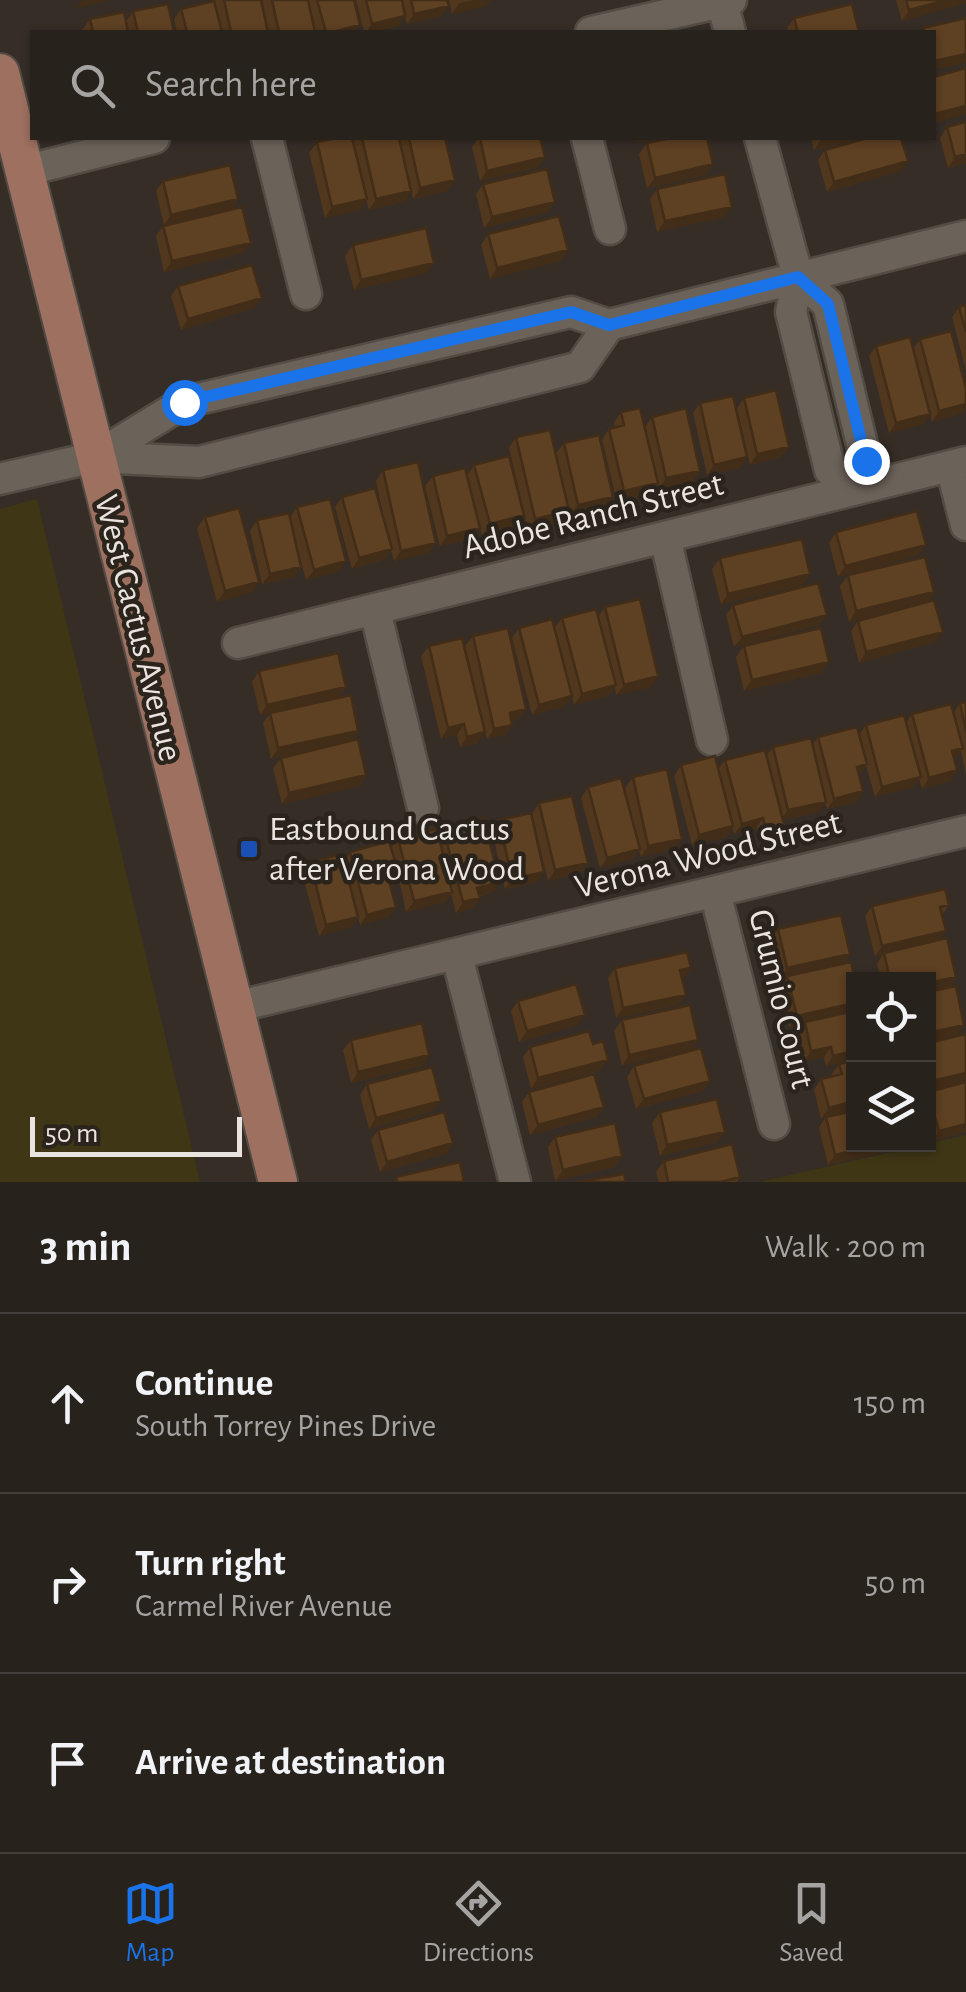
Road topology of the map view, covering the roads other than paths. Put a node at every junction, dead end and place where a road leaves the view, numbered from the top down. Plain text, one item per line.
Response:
1 (726, 1) edge
2 (601, 30) edge
3 (730, 30) edge
4 (0, 73) edge
5 (146, 140) edge
6 (267, 140) edge
7 (588, 140) edge
8 (761, 140) edge
9 (24, 171) junction
10 (610, 228) dead end
11 (966, 236) edge
12 (798, 277) junction
13 (306, 294) dead end
14 (609, 325) junction
15 (854, 412) junction
16 (819, 421) junction
17 (95, 456) junction
18 (959, 464) edge
19 (0, 478) edge
20 (854, 488) junction
21 (966, 525) edge
22 (664, 537) junction
23 (375, 610) junction
24 (238, 644) dead end
25 (712, 740) dead end
26 (423, 808) dead end
27 (966, 831) edge
28 (715, 892) junction
29 (458, 956) junction
30 (235, 1007) junction
31 (774, 1124) dead end
32 (278, 1182) edge
33 (515, 1182) edge

1 - 2 street
1 - 3 street
4 - 9 main road, West Cactus Avenue
5 - 9 street
6 - 13 street
7 - 10 street
8 - 12 street
9 - 17 main road, West Cactus Avenue
11 - 12 street
12 - 14 street
12 - 15 street
12 - 16 street
14 - 17 street
14 - 17 street
15 - 16 street
15 - 20 street
16 - 20 street
17 - 19 street
17 - 30 main road, West Cactus Avenue
18 - 20 street, Adobe Ranch Street
18 - 21 street
20 - 22 street, Adobe Ranch Street
22 - 23 street, Adobe Ranch Street
22 - 25 street
23 - 24 street, Adobe Ranch Street
23 - 26 street
27 - 28 street, Verona Wood Street
28 - 29 street, Verona Wood Street
28 - 31 street, Grumio Court
29 - 30 street, Verona Wood Street
29 - 33 street
30 - 32 main road, West Cactus Avenue

